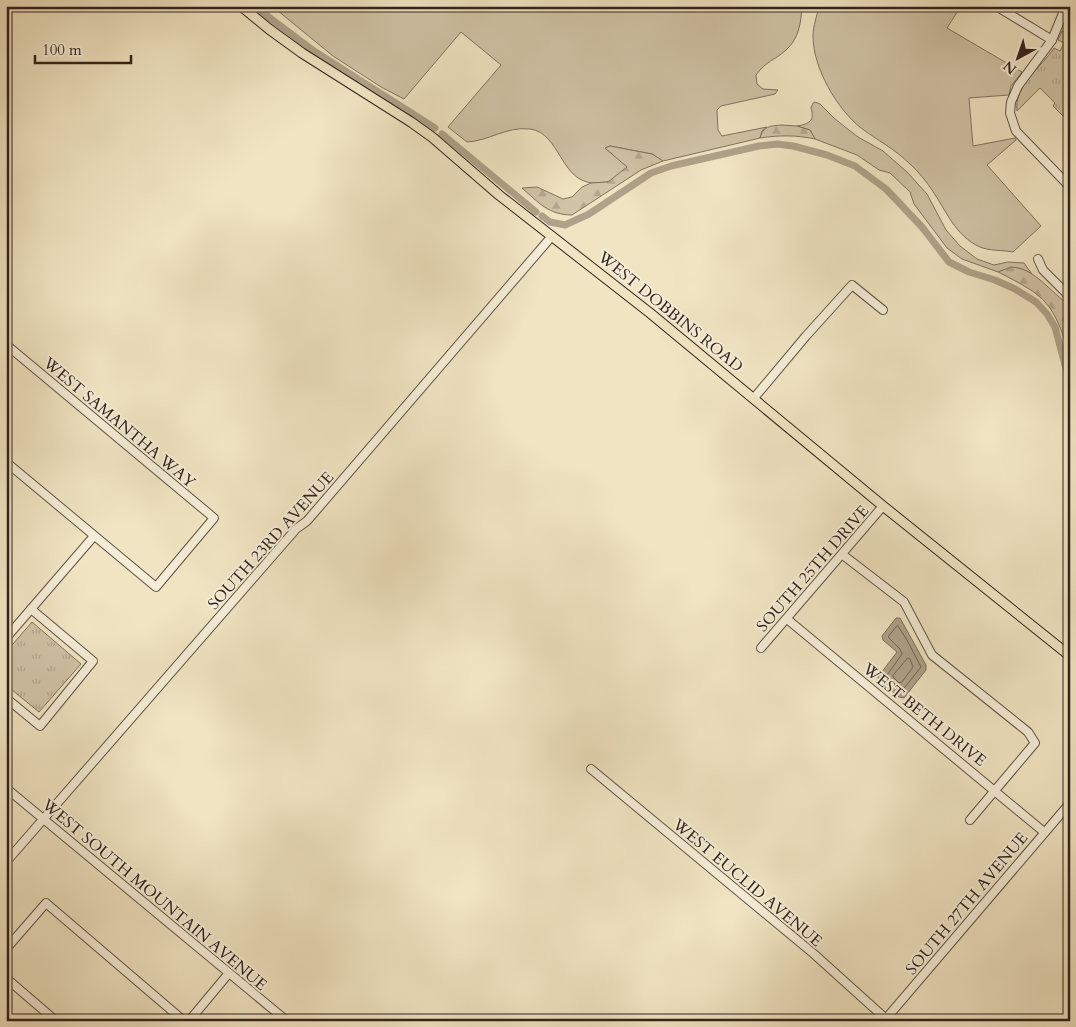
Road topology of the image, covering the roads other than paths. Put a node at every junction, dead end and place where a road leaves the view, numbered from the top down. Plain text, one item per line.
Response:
1 (241, 6) edge
2 (996, 6) edge
3 (1066, 6) edge
4 (1052, 40) junction
5 (1070, 187) edge
6 (552, 236) junction
7 (1038, 259) dead end
8 (1070, 297) edge
9 (883, 310) dead end
10 (8, 349) edge
11 (754, 398) junction
12 (6, 462) edge
13 (883, 506) junction
14 (94, 536) junction
15 (843, 555) junction
16 (31, 609) junction
17 (786, 619) junction
18 (6, 638) edge
19 (762, 648) dead end
20 (1070, 656) edge
21 (7, 702) edge
22 (591, 770) dead end
23 (6, 788) edge
24 (996, 791) junction
25 (1070, 803) edge
26 (43, 819) junction
27 (970, 820) dead end
28 (1044, 832) junction
29 (6, 862) edge
30 (6, 949) edge
31 (229, 973) junction
32 (6, 978) edge
33 (885, 1020) edge
34 (56, 1021) edge
35 (184, 1021) edge
36 (189, 1021) edge
37 (287, 1021) edge

1 - 6 main road, WEST DOBBINS ROAD
2 - 4 street
3 - 4 street
4 - 5 street
6 - 11 main road, WEST DOBBINS ROAD
6 - 26 street, SOUTH 23RD AVENUE
7 - 8 street
9 - 11 street
10 - 14 street, WEST SAMANTHA WAY
11 - 13 main road, WEST DOBBINS ROAD
12 - 14 street
13 - 15 street, SOUTH 25TH DRIVE
13 - 20 main road, WEST DOBBINS ROAD
14 - 16 street
15 - 17 street, SOUTH 25TH DRIVE
15 - 24 street
16 - 18 street
16 - 21 street
17 - 19 street, SOUTH 25TH DRIVE
17 - 24 street, WEST BETH DRIVE
22 - 33 street, WEST EUCLID AVENUE
23 - 26 street, WEST SOUTH MOUNTAIN AVENUE
24 - 27 street
24 - 28 street, WEST BETH DRIVE
25 - 28 street, SOUTH 27TH AVENUE
26 - 29 street, SOUTH 23RD AVENUE
26 - 31 street, WEST SOUTH MOUNTAIN AVENUE
28 - 33 street, SOUTH 27TH AVENUE
30 - 35 street
31 - 36 street
31 - 37 street, WEST SOUTH MOUNTAIN AVENUE
32 - 34 street

